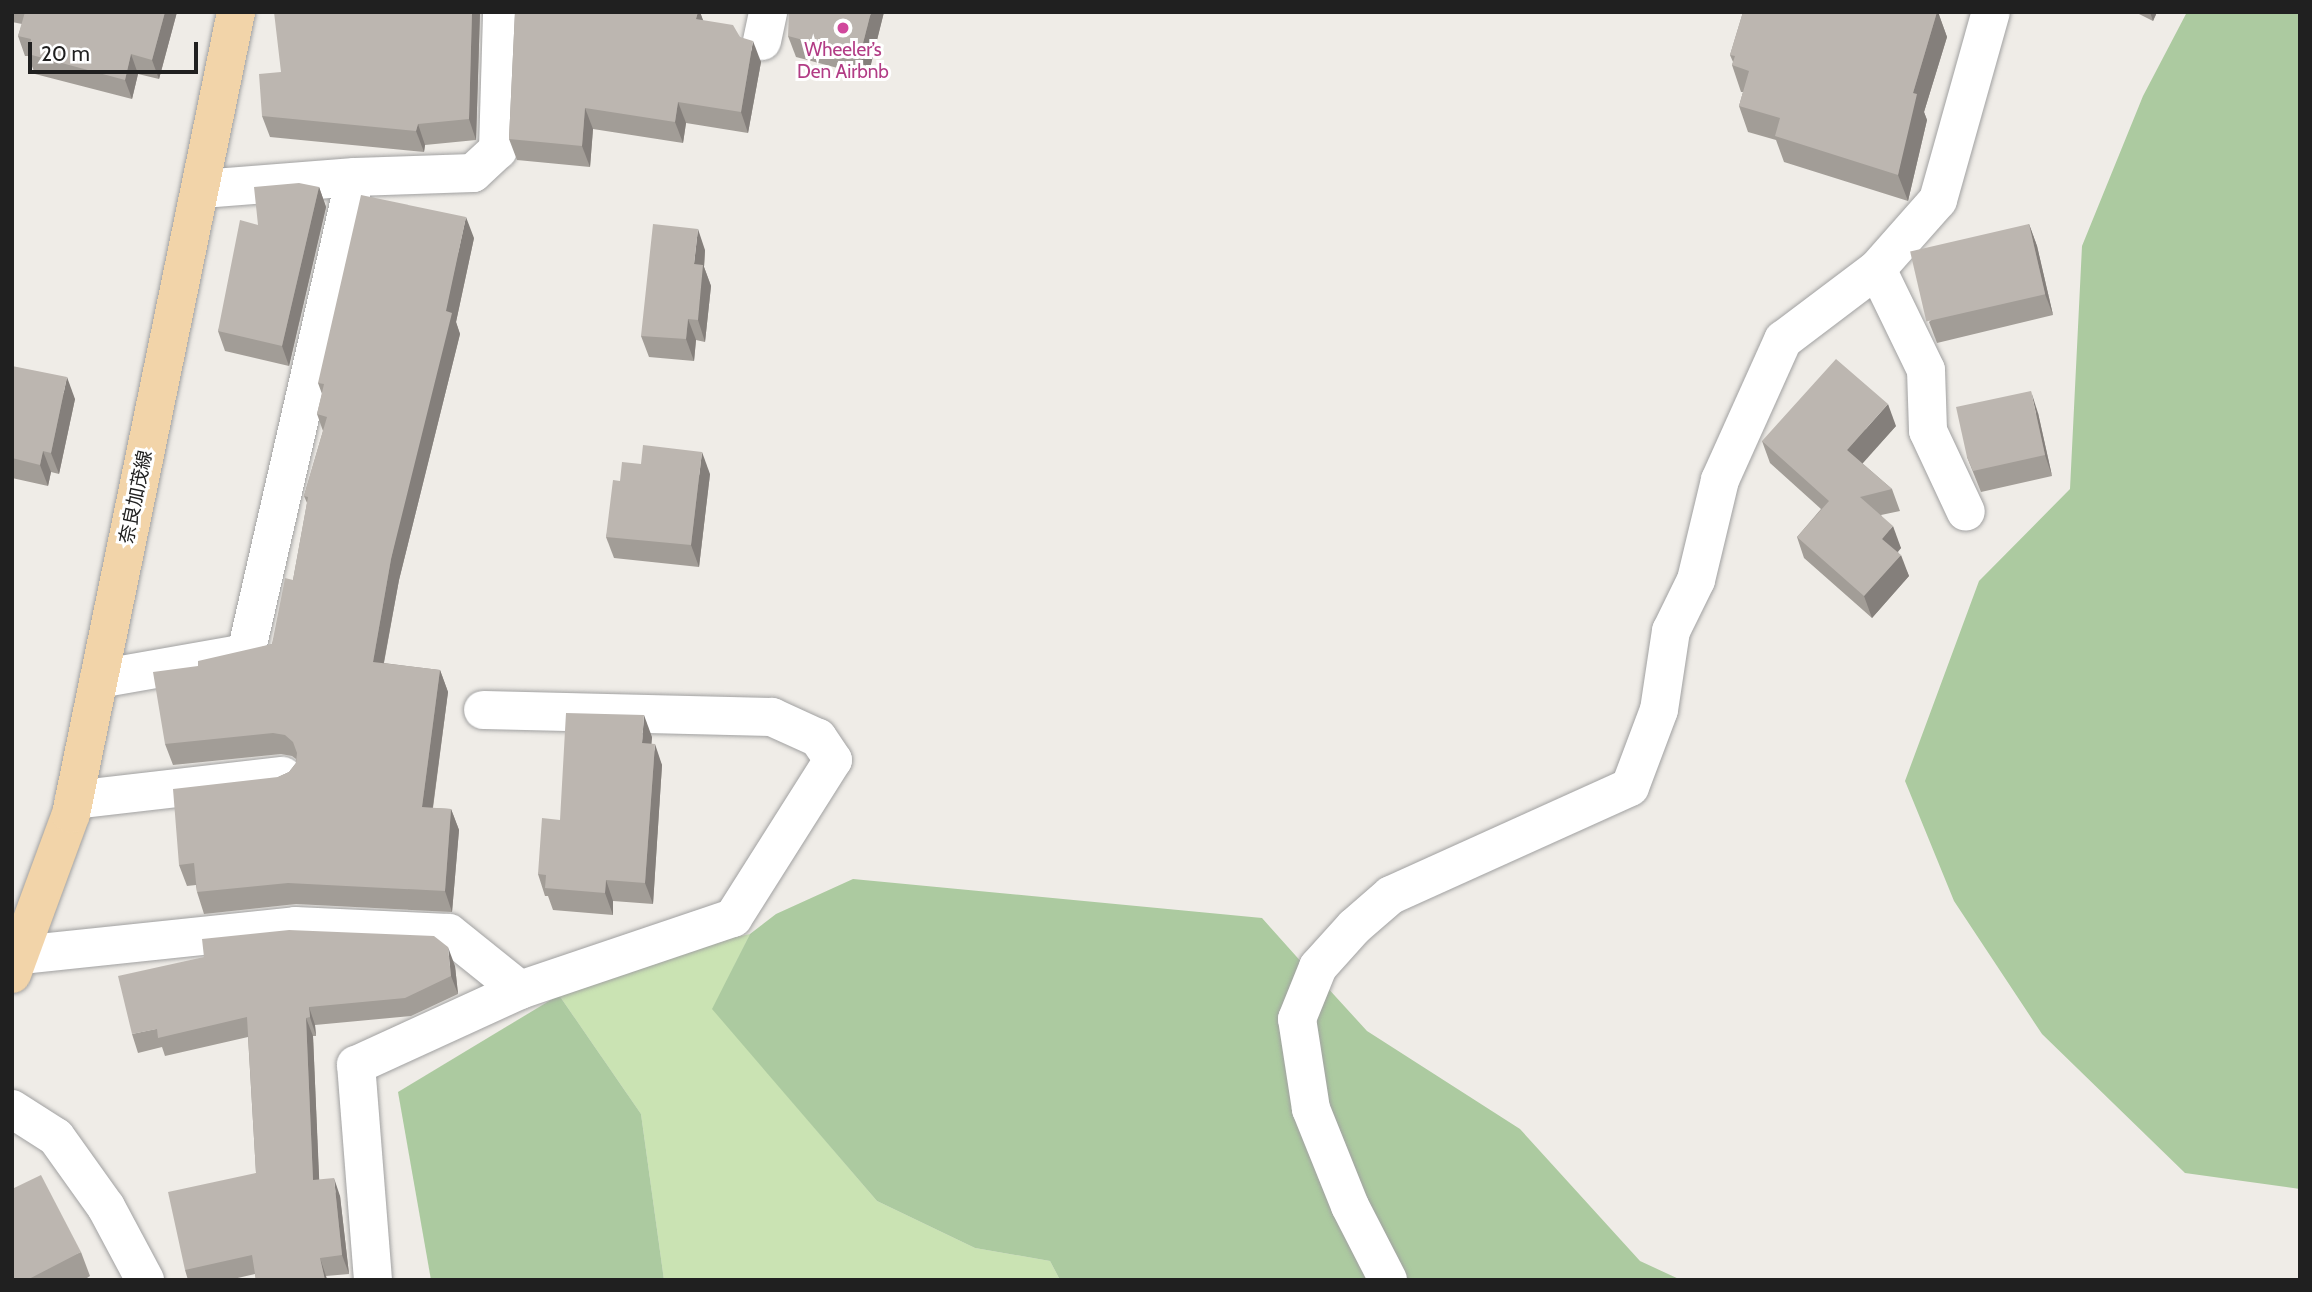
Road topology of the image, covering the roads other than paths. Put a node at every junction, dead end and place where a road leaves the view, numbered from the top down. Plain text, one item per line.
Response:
1 (236, 12) edge
2 (502, 12) edge
3 (1990, 12) edge
4 (355, 177) junction
5 (201, 189) junction
6 (1877, 269) junction
7 (1966, 512) dead end
8 (99, 679) junction
9 (483, 710) dead end
10 (283, 776) edge
11 (74, 800) junction
12 (16, 965) edge
13 (520, 990) junction
14 (12, 1109) edge
15 (145, 1280) edge
16 (373, 1280) edge
17 (1388, 1280) edge

1 - 5 main road, 奈良加茂線
2 - 4 street
3 - 6 street
4 - 5 street
4 - 8 street
5 - 8 main road, 奈良加茂線
6 - 7 street
6 - 17 street
8 - 11 main road, 奈良加茂線
9 - 13 street
10 - 11 street
11 - 12 main road, 奈良加茂線
12 - 13 street
13 - 16 street
14 - 15 street

